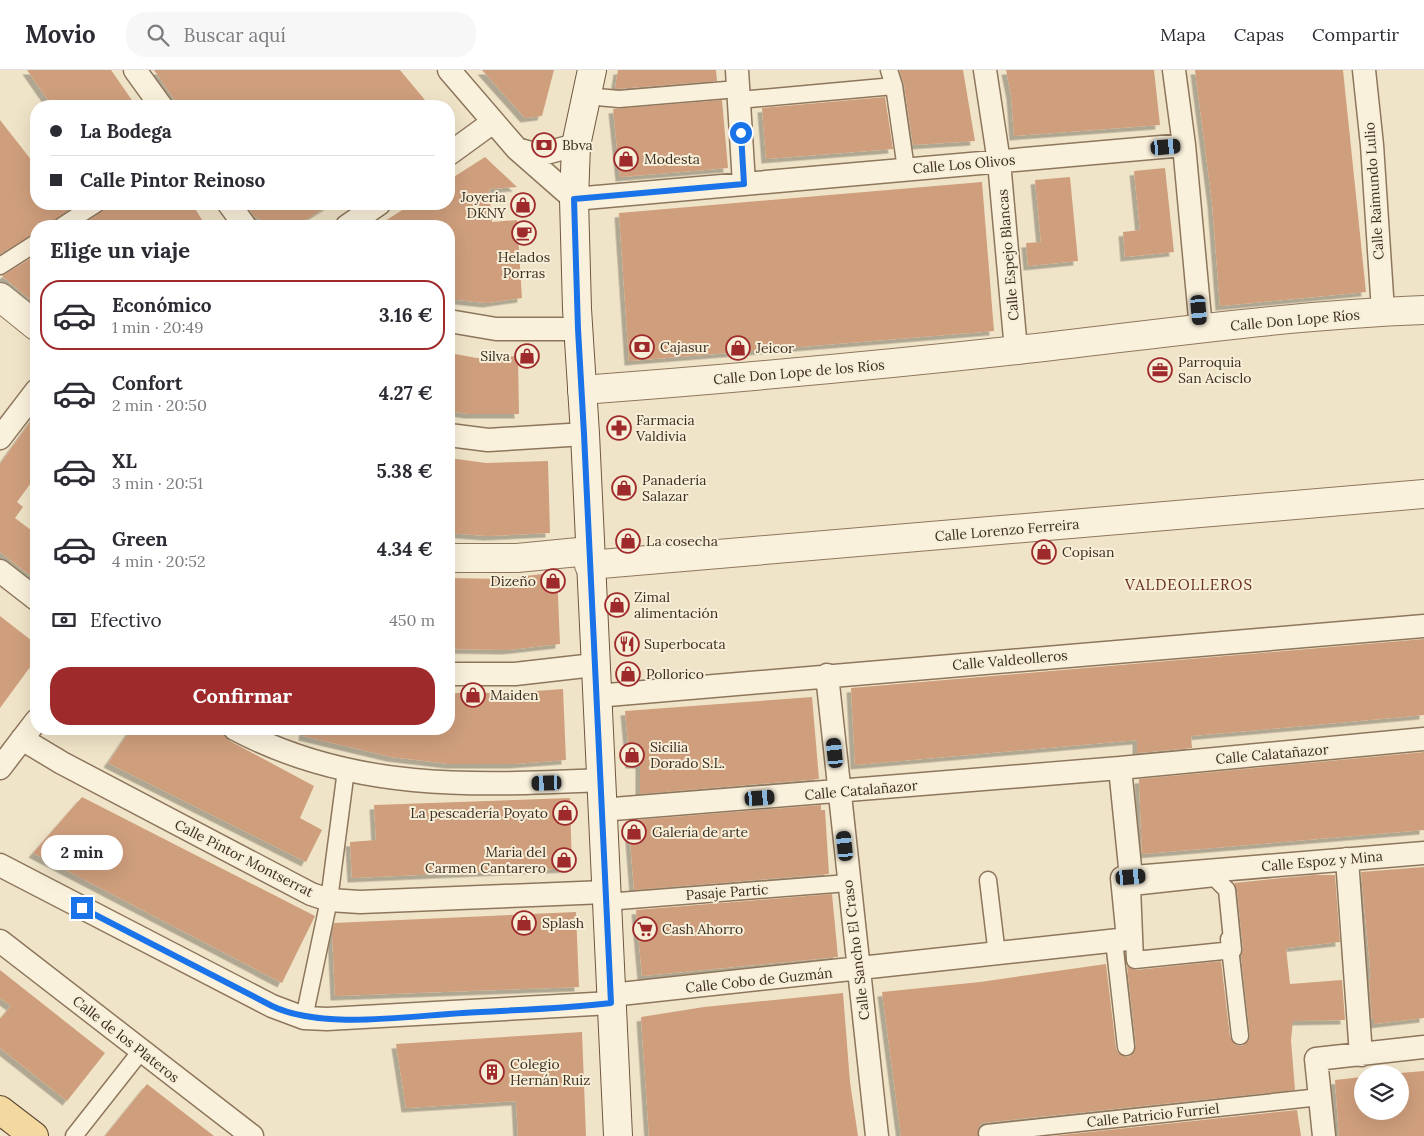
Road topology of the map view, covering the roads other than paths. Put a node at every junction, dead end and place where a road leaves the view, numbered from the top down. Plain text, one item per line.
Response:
1 (136, 70) edge
2 (449, 70) edge
3 (985, 70) edge
4 (1174, 70) edge
5 (1364, 70) edge
6 (891, 78) edge
7 (589, 83) edge
8 (738, 86) edge
9 (156, 100) edge
10 (494, 122) junction
11 (576, 145) junction
12 (1184, 145) junction
13 (517, 148) junction
14 (455, 150) edge
15 (999, 162) junction
16 (906, 169) junction
17 (744, 184) junction
18 (574, 199) junction
19 (87, 210) edge
20 (370, 210) edge
21 (71, 220) edge
22 (356, 220) edge
23 (30, 247) edge
24 (0, 266) edge
25 (0, 297) edge
26 (1424, 310) edge
27 (1383, 312) junction
28 (30, 321) edge
29 (455, 322) edge
30 (578, 329) junction
31 (1201, 329) junction
32 (1016, 350) junction
33 (582, 390) junction
34 (30, 399) edge
35 (584, 434) junction
36 (455, 436) edge
37 (0, 438) edge
38 (1424, 494) edge
39 (455, 558) edge
40 (589, 558) junction
41 (0, 571) edge
42 (30, 594) edge
43 (1424, 626) edge
44 (594, 666) junction
45 (455, 674) edge
46 (827, 675) junction
47 (596, 696) junction
48 (30, 729) edge
49 (249, 735) edge
50 (22, 739) junction
51 (1424, 739) edge
52 (0, 768) edge
53 (1120, 768) junction
54 (346, 770) junction
55 (600, 780) junction
56 (840, 792) junction
57 (602, 810) junction
58 (1424, 853) edge
59 (1347, 859) junction
60 (0, 865) edge
61 (1222, 876) junction
62 (1131, 877) junction
63 (988, 880) dead end
64 (848, 883) junction
65 (606, 897) junction
66 (328, 900) junction
67 (0, 941) edge
68 (1114, 941) junction
69 (1230, 950) junction
70 (997, 955) junction
71 (860, 969) junction
72 (611, 999) junction
73 (304, 1018) junction
74 (1240, 1036) dead end
75 (1126, 1047) dead end
76 (1424, 1047) edge
77 (141, 1051) junction
78 (1360, 1055) junction
79 (1320, 1097) junction
80 (0, 1110) edge
81 (986, 1133) dead end
82 (34, 1136) edge
83 (74, 1136) edge
84 (252, 1136) edge
85 (618, 1136) edge
86 (877, 1136) edge
87 (1324, 1136) edge

1 - 9 street
2 - 10 street
3 - 15 street, Calle Espejo Blancas
4 - 12 street
5 - 27 street, Calle Raimundo Lulio
6 - 8 street
6 - 16 street
7 - 8 street
7 - 11 street
8 - 17 street
10 - 13 street
10 - 14 street
11 - 13 street
11 - 18 street
12 - 15 street, Calle Los Olivos
12 - 31 street
13 - 18 street
15 - 16 street, Calle Los Olivos
15 - 32 street, Calle Espejo Blancas
16 - 17 street, Calle Los Olivos
17 - 18 street, Calle Los Olivos
18 - 30 street
19 - 21 street
20 - 22 street
23 - 24 street
25 - 28 street
26 - 27 street, Calle Don Lope Ríos
27 - 31 street, Calle Don Lope Ríos
29 - 30 street
30 - 33 street
31 - 32 street, Calle Don Lope Ríos
32 - 33 street, Calle Don Lope de los Ríos
33 - 35 street
34 - 37 street
35 - 36 street
35 - 40 street
38 - 40 street, Calle Lorenzo Ferreira
39 - 40 street, Calle Lorenzo Ferreira
40 - 44 street
41 - 42 street
43 - 46 street, Calle Valdeolleros
44 - 45 street
44 - 47 street
46 - 47 street, Calle Valdeolleros
46 - 56 street, Calle Sancho El Craso
47 - 55 street
48 - 50 street
49 - 54 street
50 - 52 street
50 - 66 street, Calle Pintor Montserrat
51 - 53 street, Calle Calatañazor
53 - 56 street, Calle Catalañazor
53 - 62 street
54 - 55 street
54 - 66 street
55 - 57 street
56 - 57 street, Calle Catalañazor
56 - 64 street, Calle Sancho El Craso
57 - 65 street
58 - 59 street, Calle Espoz y Mina
59 - 61 street, Calle Espoz y Mina
59 - 78 street
60 - 73 street, Calle Cobo de Guzmán
61 - 62 street, Calle Espoz y Mina
61 - 69 street
61 - 69 street
62 - 68 street
63 - 70 street
64 - 65 street, Pasaje Partic
64 - 71 street, Calle Sancho El Craso
65 - 66 street, Calle Pintor Montserrat
65 - 72 street
66 - 73 street
67 - 77 street, Calle de los Plateros
68 - 70 street, Calle Cobo de Guzmán
68 - 75 street
69 - 74 street
70 - 71 street, Calle Cobo de Guzmán
71 - 72 street, Calle Cobo de Guzmán
71 - 86 street, Calle Sancho El Craso
72 - 73 street, Calle Cobo de Guzmán
72 - 85 street
76 - 78 street
77 - 83 street
77 - 84 street, Calle de los Plateros
78 - 79 street
79 - 81 street, Calle Patricio Furriel
79 - 87 street
80 - 82 main road

